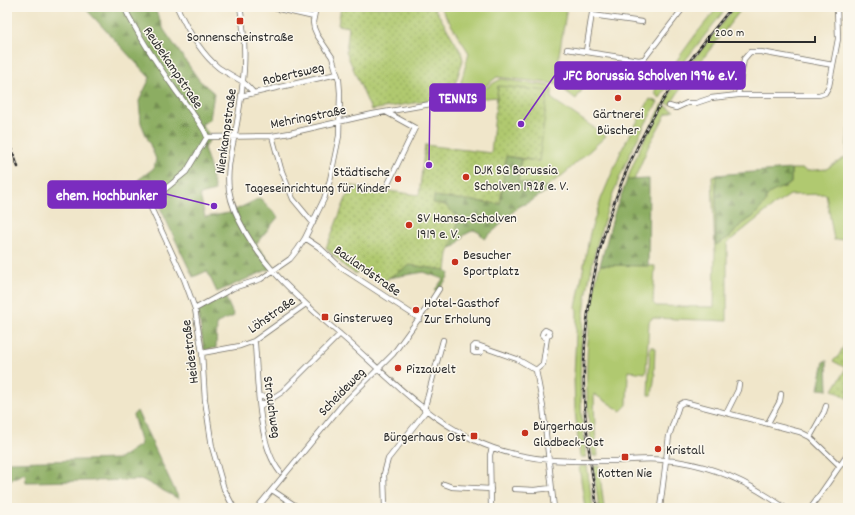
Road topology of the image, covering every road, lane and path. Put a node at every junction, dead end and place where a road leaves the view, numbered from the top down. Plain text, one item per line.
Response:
1 (124, 7) edge
2 (177, 7) edge
3 (240, 7) edge
4 (270, 7) edge
5 (316, 7) edge
6 (593, 7) edge
7 (837, 7) edge
8 (281, 8) edge
9 (682, 8) edge
10 (592, 15) junction
11 (314, 17) junction
12 (642, 22) dead end
13 (567, 49) dead end
14 (586, 51) junction
15 (833, 65) junction
16 (337, 74) junction
17 (244, 83) junction
18 (254, 93) junction
19 (242, 96) junction
20 (738, 96) junction
21 (454, 100) dead end
22 (669, 106) dead end
23 (386, 112) junction
24 (340, 123) junction
25 (272, 136) junction
26 (207, 137) junction
27 (234, 137) junction
28 (387, 186) dead end
29 (313, 223) junction
30 (304, 238) junction
31 (273, 272) junction
32 (439, 289) dead end
33 (306, 304) junction
34 (195, 309) junction
35 (420, 319) junction
36 (340, 334) junction
37 (547, 338) dead end
38 (443, 340) dead end
39 (254, 341) junction
40 (481, 348) dead end
41 (202, 353) junction
42 (378, 368) junction
43 (536, 370) junction
44 (739, 384) dead end
45 (781, 394) dead end
46 (259, 396) junction
47 (274, 398) junction
48 (260, 406) junction
49 (826, 406) dead end
50 (425, 410) junction
51 (727, 412) junction
52 (768, 423) junction
53 (810, 437) junction
54 (492, 448) junction
55 (848, 454) edge
56 (549, 460) junction
57 (665, 460) junction
58 (840, 466) junction
59 (280, 472) dead end
60 (444, 484) dead end
61 (552, 488) junction
62 (491, 489) junction
63 (514, 489) dead end
64 (272, 490) junction
65 (234, 508) edge
66 (257, 508) edge
67 (299, 508) edge
68 (385, 508) edge
69 (491, 508) edge
70 (554, 508) edge
71 (660, 508) edge
72 (784, 508) edge
73 (810, 508) edge

1 - 26 street, Reubekampstraße
2 - 17 street, Robertsweg
3 - 17 street, Nienkampstraße
4 - 8 street
5 - 11 street
6 - 10 street
7 - 15 street
8 - 11 street
9 - 14 street
10 - 12 street
10 - 14 street
11 - 16 street
13 - 14 street
15 - 20 street
15 - 20 street
16 - 18 street, Robertsweg
16 - 24 street
17 - 18 street, Robertsweg
17 - 19 street, Nienkampstraße
18 - 19 street, Robertsweg
19 - 27 street, Nienkampstraße
20 - 22 street
21 - 23 street, Mehringstraße
23 - 24 street, Mehringstraße
23 - 28 street
24 - 25 street, Mehringstraße
24 - 29 street
25 - 27 street, Mehringstraße
25 - 29 street
26 - 27 street, Mehringstraße
26 - 34 street, Heidestraße
27 - 31 street, Nienkampstraße
29 - 30 street
30 - 31 street
30 - 35 street, Baulandstraße
31 - 33 street, Nienkampstraße
31 - 34 street
32 - 35 street, Scheideweg
33 - 36 street, Nienkampstraße
33 - 39 street, Löhstraße
34 - 41 street, Heidestraße
35 - 42 street, Scheideweg
36 - 42 street, Nienkampstraße
36 - 47 street
37 - 43 street
38 - 50 street
39 - 41 street, Löhstraße
39 - 46 street, Strauchweg
40 - 43 street
41 - 65 street, Heidestraße
42 - 50 street, Nienkampstraße
42 - 64 street, Scheideweg
43 - 56 street
44 - 51 street
45 - 52 street
46 - 47 street
46 - 48 street, Strauchweg
47 - 48 street
48 - 59 street, Strauchweg
49 - 53 street
50 - 54 street, Nienkampstraße
50 - 68 street
51 - 52 street
51 - 57 street
52 - 53 street
53 - 58 street
54 - 56 street, Nienkampstraße
54 - 62 street
55 - 58 street
56 - 57 street, Nienkampstraße, bridge
56 - 61 street
57 - 71 street
57 - 72 street, Nienkampstraße
58 - 73 street
60 - 62 street
61 - 63 street
61 - 70 street
62 - 69 street
64 - 66 street, Scheideweg
64 - 67 street

